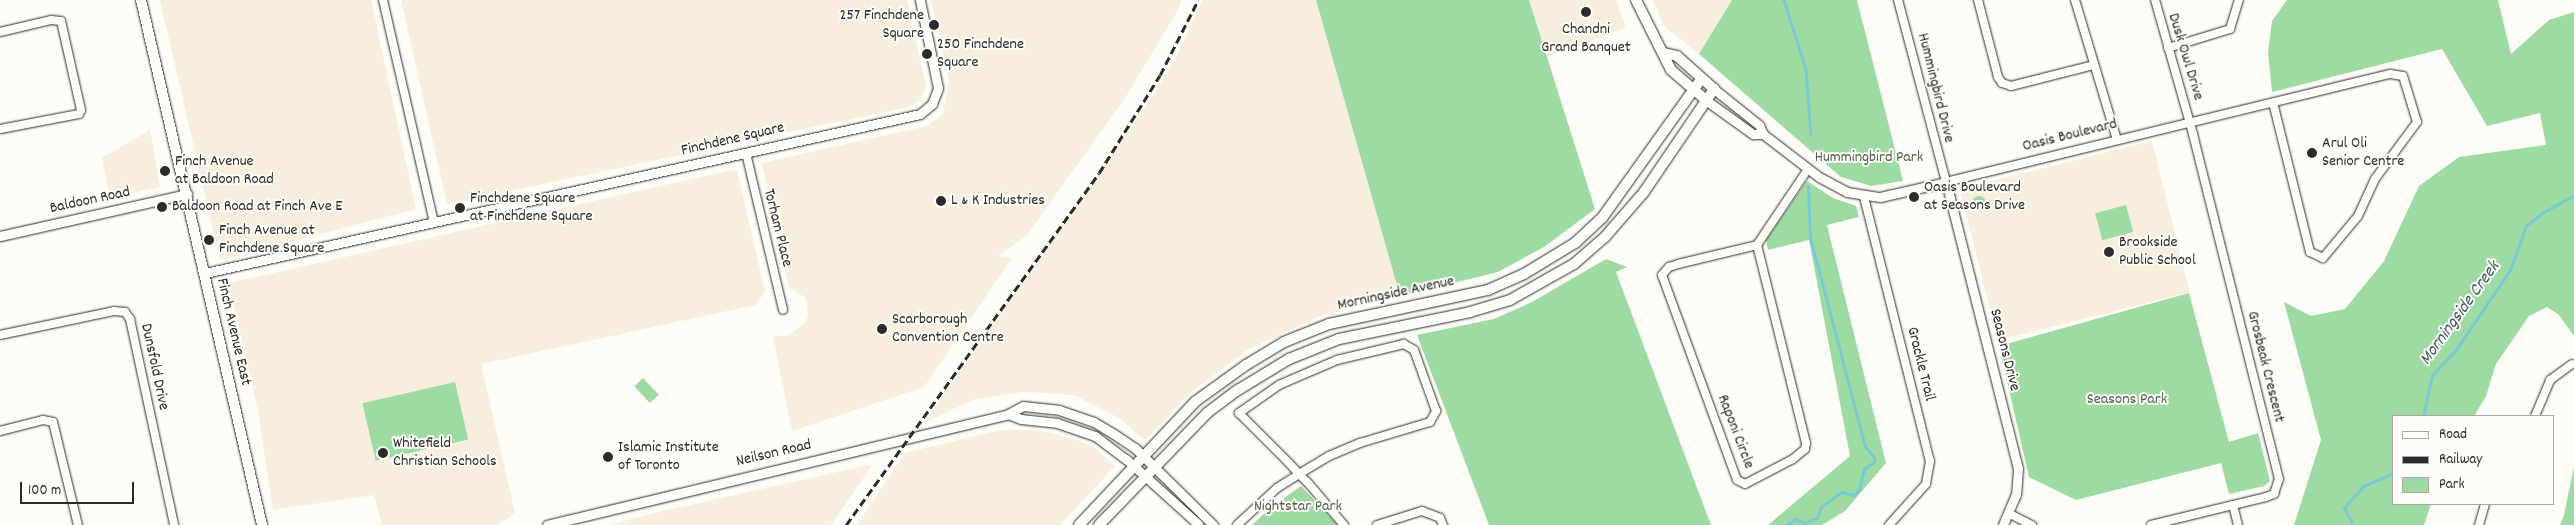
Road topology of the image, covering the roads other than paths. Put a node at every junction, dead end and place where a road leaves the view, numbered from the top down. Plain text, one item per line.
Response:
1 (141, 0) edge
2 (383, 0) edge
3 (920, 0) edge
4 (1636, 0) edge
5 (1898, 0) edge
6 (1978, 0) edge
7 (2075, 0) edge
8 (2155, 0) edge
9 (2239, 0) edge
10 (0, 32) edge
11 (2168, 48) junction
12 (1664, 53) junction
13 (2094, 65) junction
14 (1701, 79) junction
15 (1693, 89) junction
16 (1714, 89) junction
17 (1707, 101) junction
18 (2273, 102) junction
19 (2190, 122) junction
20 (0, 129) edge
21 (1763, 134) junction
22 (2117, 140) junction
23 (746, 153) junction
24 (1808, 168) junction
25 (1946, 182) junction
26 (187, 194) junction
27 (1864, 197) junction
28 (434, 222) junction
29 (0, 236) edge
30 (1757, 245) junction
31 (205, 273) junction
32 (783, 310) dead end
33 (0, 336) edge
34 (2572, 364) dead end
35 (1008, 414) junction
36 (2535, 415) edge
37 (0, 431) edge
38 (1142, 456) junction
39 (1133, 465) junction
40 (1154, 466) junction
41 (1299, 474) junction
42 (1145, 476) junction
43 (2233, 505) junction
44 (2485, 505) edge
45 (2010, 514) junction
46 (78, 525) edge
47 (174, 525) edge
48 (262, 525) edge
49 (547, 525) edge
50 (1079, 525) edge
51 (1099, 525) edge
52 (1199, 525) edge
53 (1213, 525) edge
54 (1237, 525) edge
55 (1344, 525) edge
56 (1377, 525) edge
57 (1443, 525) edge
58 (1889, 525) edge
59 (2004, 525) edge
60 (2032, 525) edge
61 (2151, 525) edge
62 (2238, 525) edge
63 (2479, 525) edge

1 - 26 main road, Finch Avenue East
2 - 28 street
3 - 23 street, Finchdene Square
4 - 12 main road, Oasis Boulevard
5 - 25 street, Hummingbird Drive
6 - 13 street
7 - 13 street
8 - 11 street, Dusk Owl Drive
9 - 11 street
10 - 20 street
11 - 19 street, Dusk Owl Drive
12 - 14 main road, Oasis Boulevard
12 - 15 main road, Oasis Boulevard
13 - 22 street
14 - 15 main road, Morningside Avenue
14 - 16 main road, Oasis Boulevard
15 - 17 main road, Oasis Boulevard
15 - 38 main road, Morningside Avenue
16 - 17 main road, Morningside Avenue
16 - 21 street, Oasis Boulevard
17 - 21 street, Oasis Boulevard
17 - 40 main road, Morningside Avenue
18 - 18 street, Oasis Boulevard
18 - 19 street, Oasis Boulevard
19 - 22 street, Oasis Boulevard
19 - 43 street, Grosbeak Crescent
21 - 24 street, Oasis Boulevard
22 - 25 street, Oasis Boulevard
23 - 28 street, Finchdene Square
23 - 32 street, Torham Place
24 - 27 street, Oasis Boulevard
24 - 30 street
25 - 27 street, Oasis Boulevard
25 - 45 street, Seasons Drive
26 - 29 street, Baldoon Road
26 - 31 main road, Finch Avenue East
27 - 58 street, Grackle Trail
28 - 31 street, Finchdene Square
30 - 30 street, Raponi Circle
31 - 48 main road, Finch Avenue East
33 - 47 street, Dunsfold Drive
34 - 36 street
35 - 38 street, Neilson Road
35 - 39 street, Neilson Road
35 - 49 street, Neilson Road
37 - 46 street
38 - 39 main road, Morningside Avenue
38 - 40 street, Neilson Road
39 - 42 street, Neilson Road
39 - 50 main road, Morningside Avenue
40 - 42 main road, Morningside Avenue
40 - 53 street, Neilson Road
41 - 41 street
41 - 54 street
41 - 55 street
42 - 51 main road, Morningside Avenue
42 - 52 street, Neilson Road
43 - 61 street, Grosbeak Crescent
43 - 62 street
44 - 63 street
45 - 59 street, Seasons Drive
45 - 60 street
56 - 57 street

